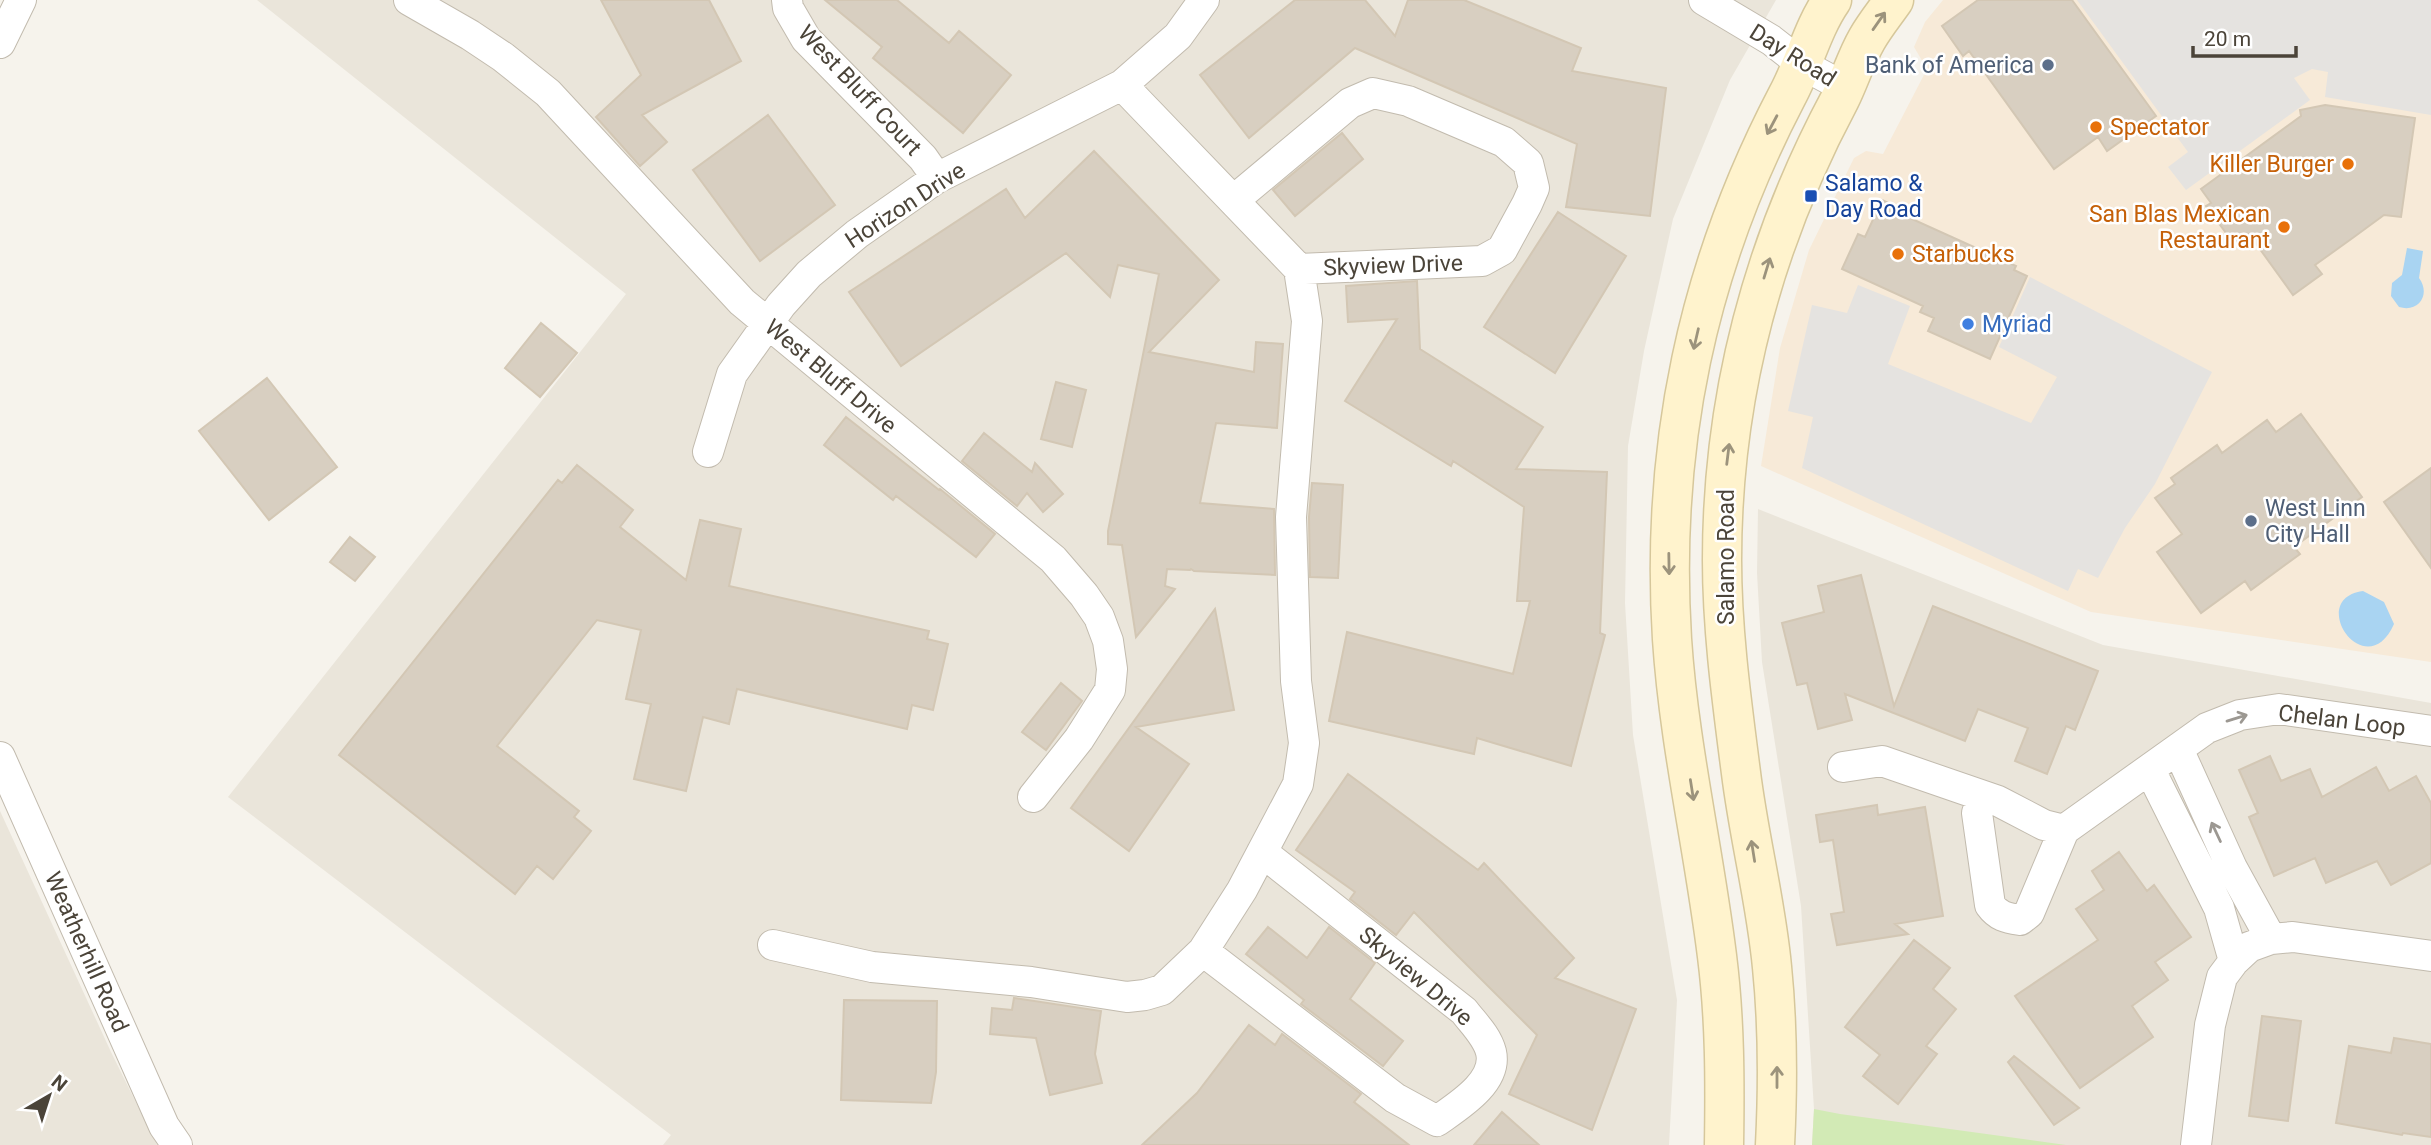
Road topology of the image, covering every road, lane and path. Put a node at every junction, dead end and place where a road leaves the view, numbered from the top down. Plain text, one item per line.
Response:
1 (21, 0) edge
2 (409, 0) edge
3 (787, 0) edge
4 (1205, 0) edge
5 (1704, 0) edge
6 (1832, 0) edge
7 (1894, 0) edge
8 (0, 43) edge
9 (1803, 65) junction
10 (1122, 85) junction
11 (1846, 88) junction
12 (937, 178) junction
13 (1234, 200) junction
14 (1299, 269) junction
15 (767, 324) junction
16 (708, 452) dead end
17 (2431, 731) edge
18 (2178, 749) junction
19 (0, 757) edge
20 (1843, 767) dead end
21 (2150, 769) junction
22 (1983, 796) junction
23 (1032, 797) dead end
24 (2064, 830) junction
25 (1262, 852) junction
26 (2271, 939) junction
27 (773, 945) dead end
28 (1203, 951) junction
29 (2431, 956) edge
30 (2234, 961) junction
31 (177, 1145) edge
32 (1724, 1145) edge
33 (1776, 1145) edge
34 (2196, 1145) edge

1 - 8 street
2 - 15 street, West Bluff Drive
3 - 12 street, West Bluff Court
4 - 10 street, Horizon Drive
5 - 9 street, Day Road
6 - 9 main road
11 -> 7 main road, Salamo Road
9 - 11 street, Day Road
9 -> 32 main road
10 - 12 street, Horizon Drive
10 - 13 street, Skyview Drive
33 -> 11 main road, Salamo Road
12 - 15 street, Horizon Drive
13 - 14 street, Skyview Drive
13 - 14 street, Skyview Drive
14 - 25 street, Skyview Drive
15 - 16 street, Horizon Drive
15 - 23 street, West Bluff Drive
18 -> 17 street, Chelan Loop
18 - 21 street, Chelan Loop
26 -> 18 street
19 - 31 street, Weatherhill Road
20 - 22 street
21 - 24 street, Chelan Loop
21 - 30 street
22 - 24 street
22 - 24 street
25 - 28 street, Skyview Drive
25 - 28 street, Skyview Drive
26 - 29 street
26 - 30 street
27 - 28 street, Skyview Drive
30 - 34 street

